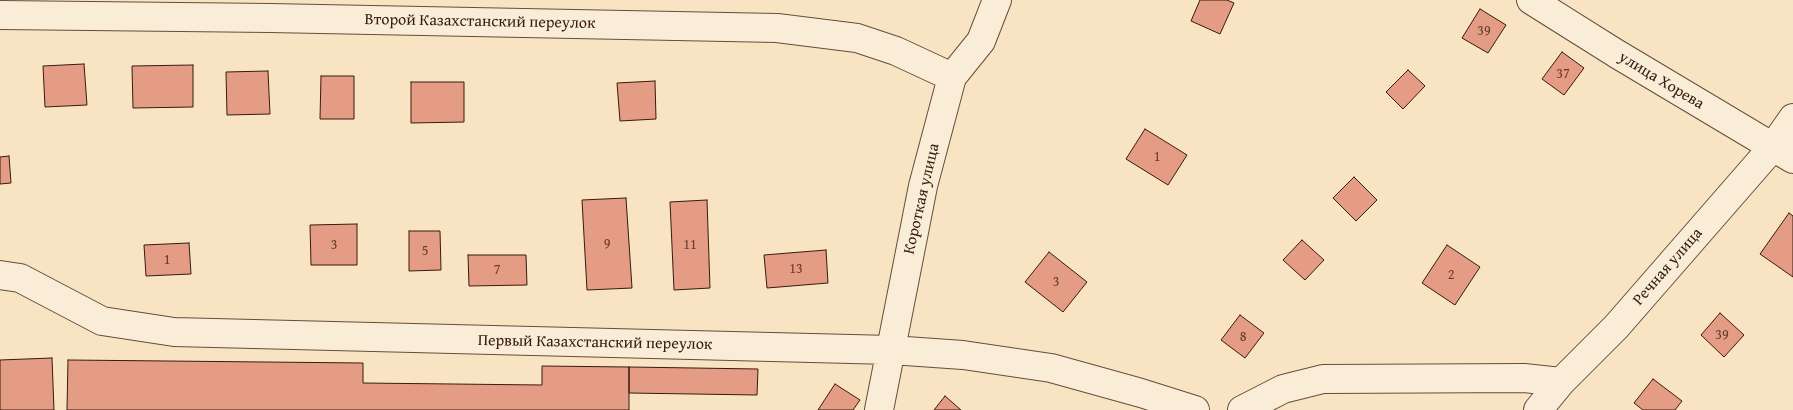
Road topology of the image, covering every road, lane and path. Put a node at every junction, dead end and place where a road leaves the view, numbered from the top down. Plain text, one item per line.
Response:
1 (997, 0) edge
2 (1531, 0) edge
3 (0, 15) edge
4 (952, 77) junction
5 (1793, 118) edge
6 (1783, 153) edge
7 (0, 275) edge
8 (891, 350) junction
9 (1562, 382) junction
10 (879, 410) edge
11 (1195, 410) edge
12 (1242, 410) edge
13 (1538, 410) edge

1 - 4 street, Короткая улица
2 - 6 street, улица Хорева
3 - 4 street, Второй Казахстанский переулок
4 - 8 street, Короткая улица
5 - 6 street, Речная улица
6 - 9 street, Речная улица
7 - 8 street, Первый Казахстанский переулок
8 - 10 street, Короткая улица
8 - 11 street, Первый Казахстанский переулок
9 - 12 street
9 - 13 street, Речная улица

